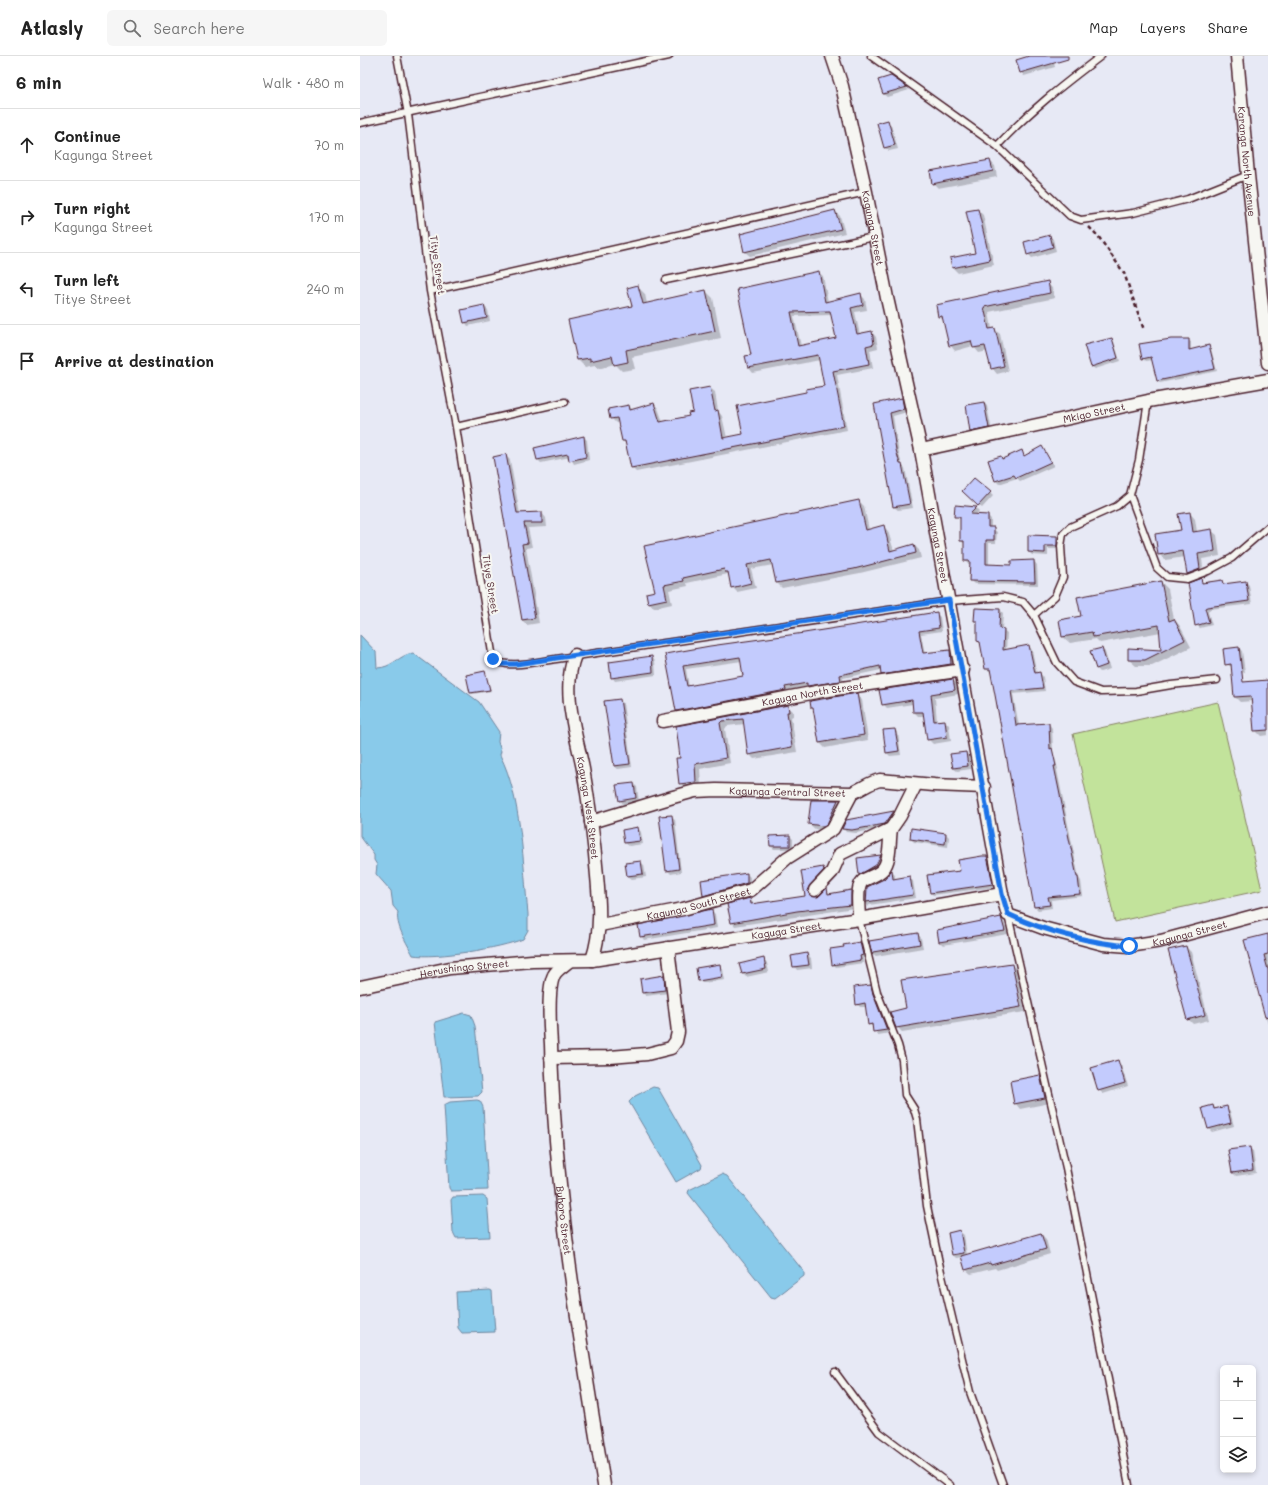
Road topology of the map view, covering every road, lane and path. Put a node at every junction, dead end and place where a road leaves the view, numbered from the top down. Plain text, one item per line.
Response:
1 (397, 56) edge
2 (669, 56) edge
3 (832, 56) edge
4 (871, 56) edge
5 (1101, 56) edge
6 (1238, 56) edge
7 (408, 114) junction
8 (360, 123) edge
9 (997, 146) junction
10 (1248, 175) junction
11 (866, 192) junction
12 (1081, 220) junction
13 (874, 237) junction
14 (666, 280) dead end
15 (430, 291) junction
16 (1144, 330) dead end
17 (1268, 362) edge
18 (1268, 380) edge
19 (1148, 401) junction
20 (565, 402) dead end
21 (456, 427) junction
22 (921, 450) junction
23 (1130, 495) junction
24 (1268, 527) edge
25 (949, 600) junction
26 (1034, 615) junction
27 (575, 655) junction
28 (963, 670) junction
29 (1217, 680) dead end
30 (663, 721) dead end
31 (916, 784) junction
32 (984, 787) junction
33 (852, 793) junction
34 (591, 822) junction
35 (891, 829) junction
36 (815, 890) dead end
37 (1002, 894) junction
38 (1268, 912) edge
39 (1008, 914) junction
40 (859, 919) junction
41 (600, 925) junction
42 (668, 948) junction
43 (592, 960) junction
44 (569, 961) junction
45 (360, 987) edge
46 (551, 1058) junction
47 (835, 1372) dead end
48 (604, 1485) edge
49 (950, 1485) edge
50 (1003, 1485) edge
51 (1129, 1485) edge

1 - 7 lane, Titye Street
2 - 7 lane
3 - 11 street, Kagunga Street
4 - 9 lane
5 - 9 lane
6 - 10 street, Karanga North Avenue
7 - 8 lane
7 - 15 lane, Titye Street
9 - 12 lane
10 - 12 lane
10 - 17 street, Karanga North Avenue
11 - 13 street, Kagunga Street
11 - 15 lane
12 - 16 path
13 - 14 lane
13 - 22 street, Kagunga Street
15 - 21 lane, Titye Street
18 - 19 street, Mkigo Street
19 - 22 street, Mkigo Street
19 - 23 lane
20 - 21 lane
21 - 27 lane, Titye Street
22 - 25 street, Kagunga Street
23 - 24 lane
23 - 26 lane
25 - 26 lane, Titye Street
25 - 27 lane, Titye Street
25 - 28 street, Kagunga Street
26 - 29 lane
27 - 34 street, Kagunga West Street
28 - 30 street, Kaguga North Street
28 - 32 street, Kagunga Street
31 - 32 street, Kagunga Central Street
31 - 33 street, Kagunga Central Street
31 - 35 street
32 - 37 street, Kagunga Street
33 - 34 street, Kagunga Central Street
33 - 41 street, Kagunga South Street
34 - 41 street, Kagunga West Street
35 - 36 street
35 - 40 street
37 - 39 street, Kagunga Street
37 - 40 street, Kaguga Street
38 - 39 street, Kagunga Street
39 - 51 lane
40 - 42 street, Kaguga Street
40 - 50 lane
41 - 43 street, Kagunga West Street
42 - 43 street, Kaguga Street
42 - 46 street
43 - 44 street, Kaguga Street
44 - 45 street, Herushingo Street
44 - 46 street, Buhoro Street
46 - 48 street, Buhoro Street
47 - 49 lane

